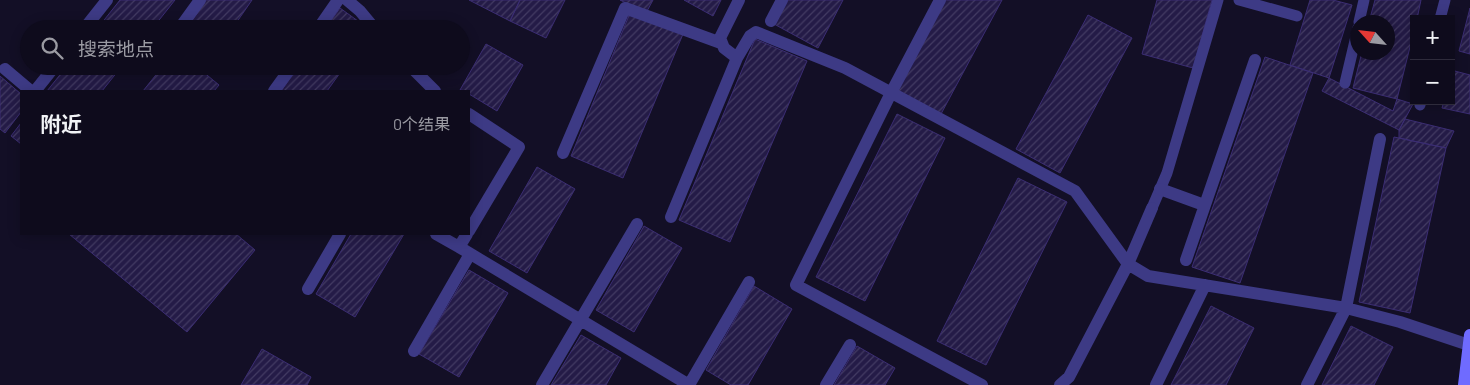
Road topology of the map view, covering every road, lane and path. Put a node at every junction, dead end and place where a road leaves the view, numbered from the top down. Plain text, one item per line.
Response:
1 (107, 0) edge
2 (200, 0) edge
3 (338, 0) edge
4 (346, 0) edge
5 (739, 0) edge
6 (782, 0) edge
7 (940, 0) edge
8 (1218, 0) edge
9 (1239, 0) edge
10 (1364, 0) edge
11 (1445, 0) edge
12 (1361, 15) edge
13 (1441, 15) edge
14 (1297, 16) dead end
15 (91, 20) edge
16 (186, 20) edge
17 (324, 20) edge
18 (368, 20) edge
19 (771, 21) dead end
20 (721, 43) junction
21 (737, 58) junction
22 (1255, 60) dead end
23 (1350, 60) edge
24 (5, 69) dead end
25 (46, 75) edge
26 (286, 75) edge
27 (419, 75) edge
28 (1345, 83) dead end
29 (32, 90) edge
30 (34, 90) edge
31 (275, 90) edge
32 (433, 90) edge
33 (891, 92) junction
34 (470, 115) edge
35 (1380, 139) dead end
36 (563, 153) dead end
37 (1160, 189) junction
38 (1204, 206) junction
39 (1152, 208) joint
40 (671, 217) dead end
41 (636, 224) dead end
42 (470, 229) edge
43 (339, 235) edge
44 (438, 235) edge
45 (468, 235) edge
46 (465, 250) junction
47 (1186, 260) dead end
48 (1128, 264) junction
49 (749, 282) dead end
50 (1205, 285) junction
51 (308, 289) dead end
52 (1346, 308) junction
53 (580, 320) junction
54 (1469, 340) edge
55 (850, 345) dead end
56 (414, 351) dead end
57 (686, 384) edge
58 (542, 385) edge
59 (826, 385) edge
60 (982, 385) edge
61 (1060, 385) edge
62 (1156, 385) edge
63 (1307, 385) edge
64 (1464, 385) edge

1 - 15 street
2 - 16 street
3 - 17 street
4 - 18 street
5 - 20 street
6 - 19 street
7 - 33 street
8 - 37 lane
9 - 14 lane
10 - 12 lane
11 - 13 lane
20 - 21 street
20 - 36 street
21 - 33 street
21 - 40 street
22 - 38 street
23 - 28 lane
24 - 29 street
25 - 30 street
26 - 31 street
27 - 32 street
33 - 48 street
33 - 60 street
34 - 42 street
35 - 52 street
37 - 38 street
37 - 39 lane
38 - 47 street
39 - 48 street
41 - 53 street
43 - 51 street
44 - 46 street
45 - 46 street
46 - 53 street
46 - 56 street
48 - 50 street
48 - 61 street
49 - 57 street
50 - 52 street
50 - 62 street
52 - 54 street
52 - 63 street
53 - 57 street
53 - 58 street
54 - 64 street
55 - 59 street

